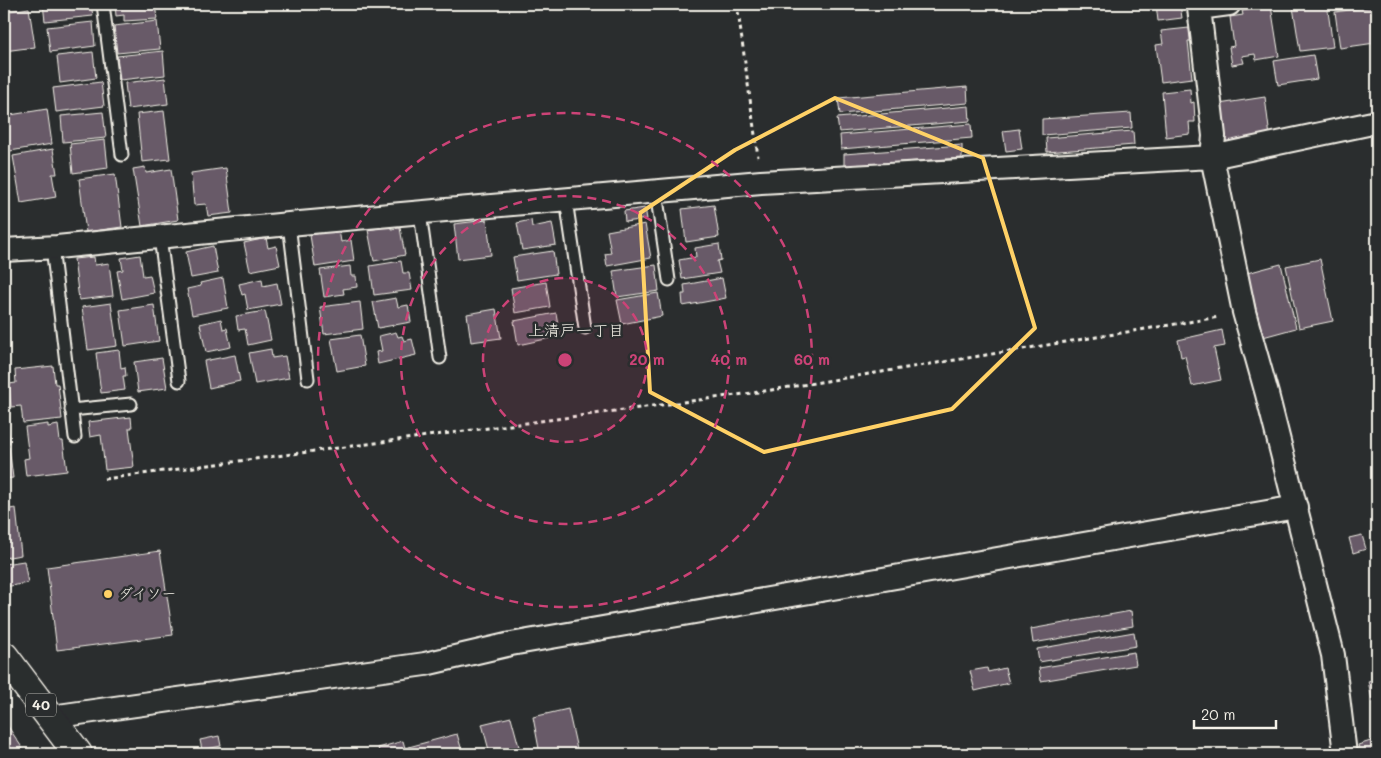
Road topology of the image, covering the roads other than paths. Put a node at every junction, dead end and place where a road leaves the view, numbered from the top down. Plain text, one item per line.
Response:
1 (103, 4) edge
2 (1229, 4) edge
3 (1377, 122) edge
4 (122, 155) dead end
5 (1212, 157) junction
6 (656, 192) junction
7 (566, 200) junction
8 (420, 212) junction
9 (289, 224) junction
10 (160, 237) junction
11 (52, 247) junction
12 (4, 250) edge
13 (669, 280) dead end
14 (585, 328) dead end
15 (440, 358) dead end
16 (308, 379) dead end
17 (179, 381) dead end
18 (131, 404) dead end
19 (71, 410) junction
20 (75, 438) dead end
21 (1296, 507) junction
22 (4, 656) edge
23 (50, 717) junction
24 (78, 754) edge
25 (1345, 754) edge

1 - 4 lane
2 - 5 street
3 - 5 street
5 - 6 street
5 - 21 street
6 - 7 street
6 - 13 lane
7 - 8 street
7 - 14 lane
8 - 9 street
8 - 15 lane
9 - 10 street
9 - 16 lane
10 - 11 street
10 - 17 lane
11 - 12 street
11 - 19 lane
18 - 19 lane
19 - 20 lane
21 - 23 street
21 - 25 street
22 - 23 main road, 40
23 - 24 main road, 40

